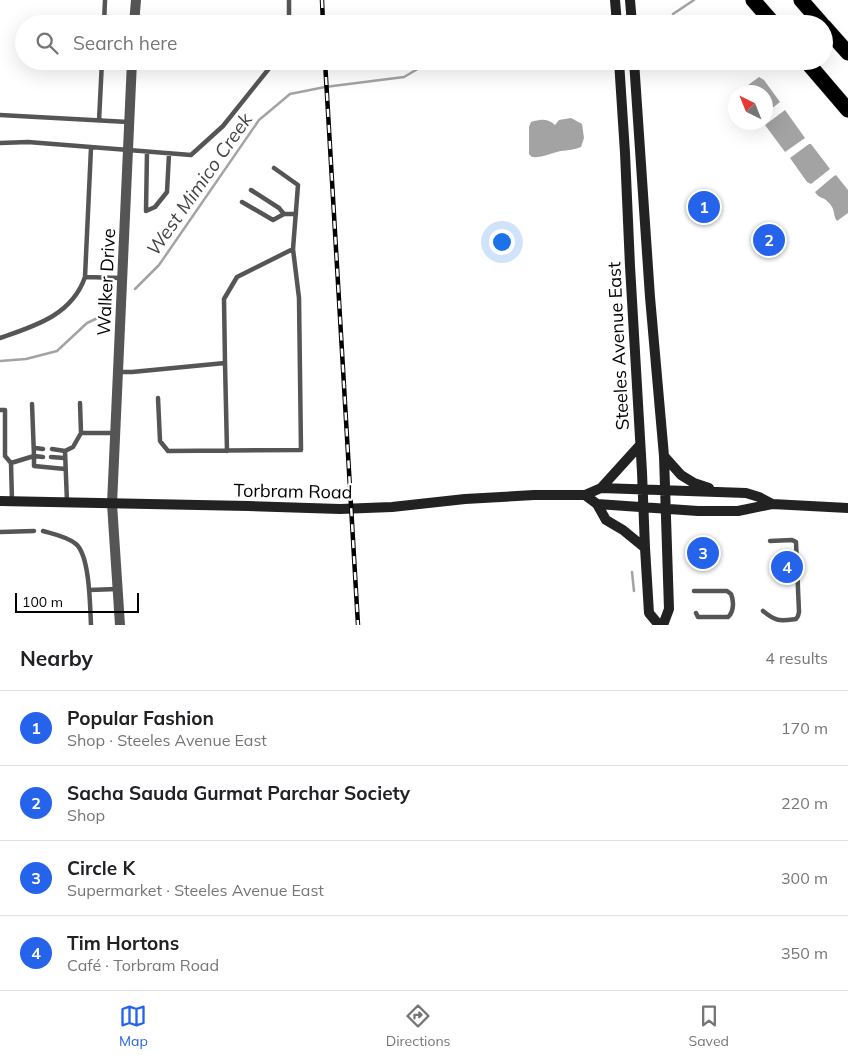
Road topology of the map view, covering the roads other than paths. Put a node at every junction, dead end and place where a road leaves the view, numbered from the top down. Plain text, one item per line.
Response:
1 (105, 0) edge
2 (136, 0) edge
3 (289, 0) edge
4 (615, 0) edge
5 (630, 0) edge
6 (753, 0) edge
7 (801, 0) edge
8 (104, 15) edge
9 (135, 15) edge
10 (289, 15) edge
11 (616, 15) edge
12 (631, 15) edge
13 (766, 15) edge
14 (814, 15) edge
15 (833, 36) edge
16 (848, 53) edge
17 (102, 70) edge
18 (132, 70) edge
19 (268, 70) edge
20 (620, 70) edge
21 (635, 70) edge
22 (814, 70) edge
23 (848, 110) edge
24 (0, 115) edge
25 (99, 121) junction
26 (129, 122) junction
27 (0, 144) edge
28 (91, 148) junction
29 (128, 151) junction
30 (147, 152) junction
31 (169, 154) junction
32 (274, 168) dead end
33 (250, 190) dead end
34 (242, 202) dead end
35 (284, 214) junction
36 (296, 214) junction
37 (293, 250) junction
38 (85, 277) junction
39 (123, 278) junction
40 (0, 338) edge
41 (225, 363) junction
42 (118, 372) junction
43 (158, 398) dead end
44 (80, 403) dead end
45 (32, 404) dead end
46 (0, 410) edge
47 (81, 433) junction
48 (115, 433) junction
49 (640, 445) junction
50 (35, 448) junction
51 (42, 449) dead end
52 (52, 450) dead end
53 (64, 451) junction
54 (227, 451) junction
55 (3, 456) edge
56 (34, 456) junction
57 (43, 456) dead end
58 (664, 456) junction
59 (51, 457) dead end
60 (64, 458) junction
61 (11, 463) junction
62 (65, 469) junction
63 (601, 488) junction
64 (642, 489) junction
65 (664, 490) junction
66 (719, 491) junction
67 (585, 494) junction
68 (0, 501) edge
69 (12, 502) junction
70 (67, 503) junction
71 (112, 504) junction
72 (597, 504) junction
73 (772, 504) junction
74 (643, 507) junction
75 (848, 508) edge
76 (665, 509) junction
77 (34, 531) dead end
78 (43, 531) dead end
79 (0, 532) edge
80 (770, 541) dead end
81 (645, 548) junction
82 (117, 589) junction
83 (89, 590) junction
84 (694, 591) dead end
85 (763, 611) dead end
86 (696, 613) dead end
87 (91, 625) edge
88 (120, 625) edge
89 (661, 625) edge

1 - 8 lane
2 - 9 street
3 - 10 lane
4 - 11 main road
5 - 12 main road
6 - 13 highway
7 - 14 highway
15 - 16 highway
17 - 25 lane
18 - 26 street, Walker Drive
19 - 31 lane
20 - 49 main road, Steeles Avenue East
21 - 58 main road, Steeles Avenue East
22 - 23 highway
24 - 25 lane
25 - 26 lane
26 - 29 street, Walker Drive
27 - 28 lane
28 - 29 lane
28 - 38 lane
29 - 30 lane
29 - 39 street, Walker Drive
30 - 31 lane
30 - 31 lane
32 - 36 lane
33 - 35 lane
34 - 35 lane
35 - 36 lane
36 - 37 lane
37 - 41 lane
37 - 54 lane
38 - 39 lane
38 - 40 lane
39 - 42 street, Walker Drive
41 - 42 lane
41 - 54 lane
42 - 48 street, Walker Drive
43 - 54 lane
44 - 47 lane
45 - 50 lane
46 - 55 lane
47 - 48 lane
47 - 53 lane
48 - 71 street, Walker Drive
49 - 63 main road
49 - 64 main road, Steeles Avenue East
50 - 51 lane
50 - 56 lane
52 - 53 lane
53 - 60 lane
55 - 61 lane
56 - 57 lane
56 - 61 lane
56 - 62 lane
58 - 65 main road, Steeles Avenue East
58 - 66 main road
59 - 60 lane
60 - 62 lane
61 - 69 lane
62 - 70 lane
63 - 64 main road, Torbram Road
63 - 67 main road, Torbram Road
64 - 65 main road, Torbram Road
64 - 74 main road, Steeles Avenue East
65 - 66 main road, Torbram Road
65 - 76 main road, Steeles Avenue East
66 - 73 main road, Torbram Road
67 - 71 main road, Torbram Road
67 - 72 main road
68 - 69 main road, Torbram Road
69 - 70 main road, Torbram Road
70 - 71 main road, Torbram Road
71 - 82 street, Walker Drive
72 - 74 main road, Torbram Road
72 - 81 main road
73 - 75 main road, Torbram Road
73 - 76 main road, Torbram Road
74 - 76 main road, Torbram Road
74 - 81 main road, Steeles Avenue East
76 - 89 main road, Steeles Avenue East
77 - 79 lane
78 - 83 lane
80 - 85 lane
81 - 89 main road, Steeles Avenue East
82 - 83 lane
82 - 88 street, Walker Drive
83 - 87 lane
84 - 86 lane

